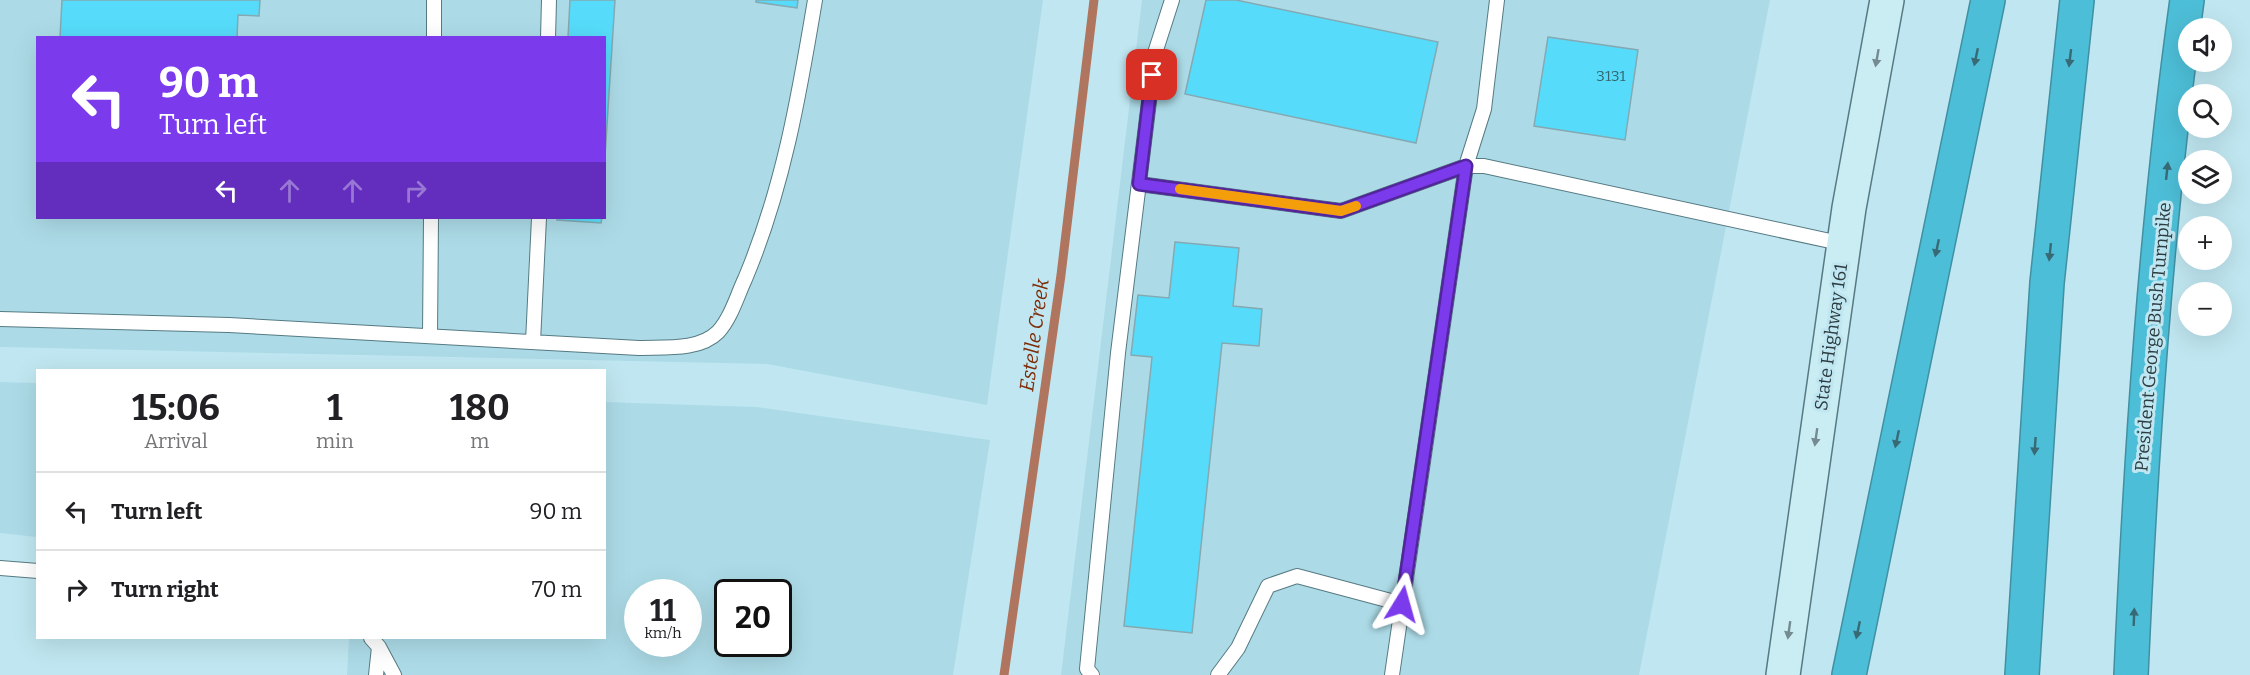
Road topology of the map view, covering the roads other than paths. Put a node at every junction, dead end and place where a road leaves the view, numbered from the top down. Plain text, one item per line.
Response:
1 (434, 0) edge
2 (549, 0) edge
3 (815, 0) edge
4 (1172, 0) edge
5 (1497, 0) edge
6 (1887, 0) edge
7 (1988, 0) edge
8 (2077, 0) edge
9 (2187, 0) edge
10 (434, 36) edge
11 (548, 36) edge
12 (1466, 166) junction
13 (1139, 184) junction
14 (431, 219) edge
15 (539, 219) edge
16 (1844, 244) junction
17 (0, 319) edge
18 (430, 336) junction
19 (533, 342) junction
20 (0, 568) edge
21 (36, 571) edge
22 (2026, 582) junction
23 (1402, 604) junction
24 (375, 642) edge
25 (376, 675) edge
26 (394, 675) edge
27 (1092, 675) edge
28 (1218, 675) edge
29 (1392, 675) edge
30 (1783, 675) edge
31 (1849, 675) edge
32 (2012, 675) edge
33 (2022, 675) edge
34 (2131, 675) edge

1 - 10 lane
2 - 11 lane
3 - 19 lane
4 - 13 lane
5 - 12 lane
6 -> 16 main road, State Highway 161
7 -> 31 highway
8 -> 22 highway
34 -> 9 highway, President George Bush Turnpike
12 - 13 lane
12 - 16 lane
12 - 23 lane
13 - 27 lane
14 - 18 lane
15 - 19 lane
16 -> 30 main road, State Highway 161
17 - 18 lane
18 - 19 lane
20 - 21 lane
22 - 32 highway
22 - 33 highway
23 - 28 lane
23 - 29 lane
24 - 25 lane
24 - 26 lane

